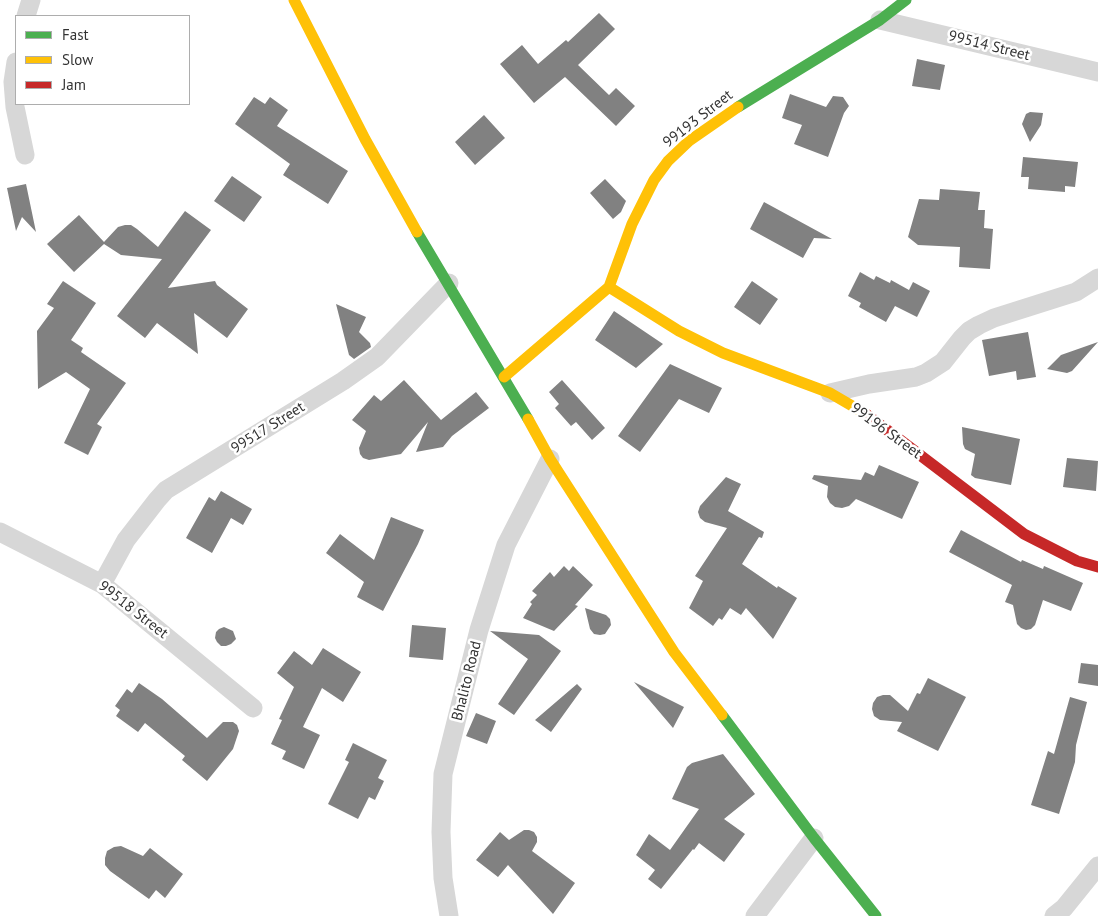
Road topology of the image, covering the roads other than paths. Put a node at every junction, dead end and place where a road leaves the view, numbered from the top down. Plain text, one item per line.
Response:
1 (31, 0) edge
2 (294, 0) edge
3 (906, 0) edge
4 (26, 15) edge
5 (880, 20) junction
6 (15, 69) edge
7 (1098, 72) edge
8 (25, 155) dead end
9 (1098, 278) edge
10 (449, 283) junction
11 (609, 287) junction
12 (504, 377) junction
13 (830, 392) junction
14 (550, 459) junction
15 (0, 532) edge
16 (1098, 567) edge
17 (102, 584) junction
18 (253, 708) dead end
19 (814, 838) junction
20 (1098, 866) edge
21 (448, 916) edge
22 (755, 916) edge
23 (876, 916) edge
24 (1054, 916) edge

1 - 4 street
2 - 10 street
3 - 5 street, 99193 Street
5 - 7 street, 99514 Street
5 - 11 street, 99193 Street
6 - 8 street
9 - 13 street
10 - 12 street
10 - 17 street, 99517 Street
11 - 12 street
11 - 13 street, 99196 Street
12 - 14 street
13 - 16 street, 99196 Street
14 - 19 street
14 - 21 street, Bhalito Road
15 - 17 street, 99518 Street
17 - 18 street, 99518 Street
19 - 22 street
19 - 23 street
20 - 24 street

